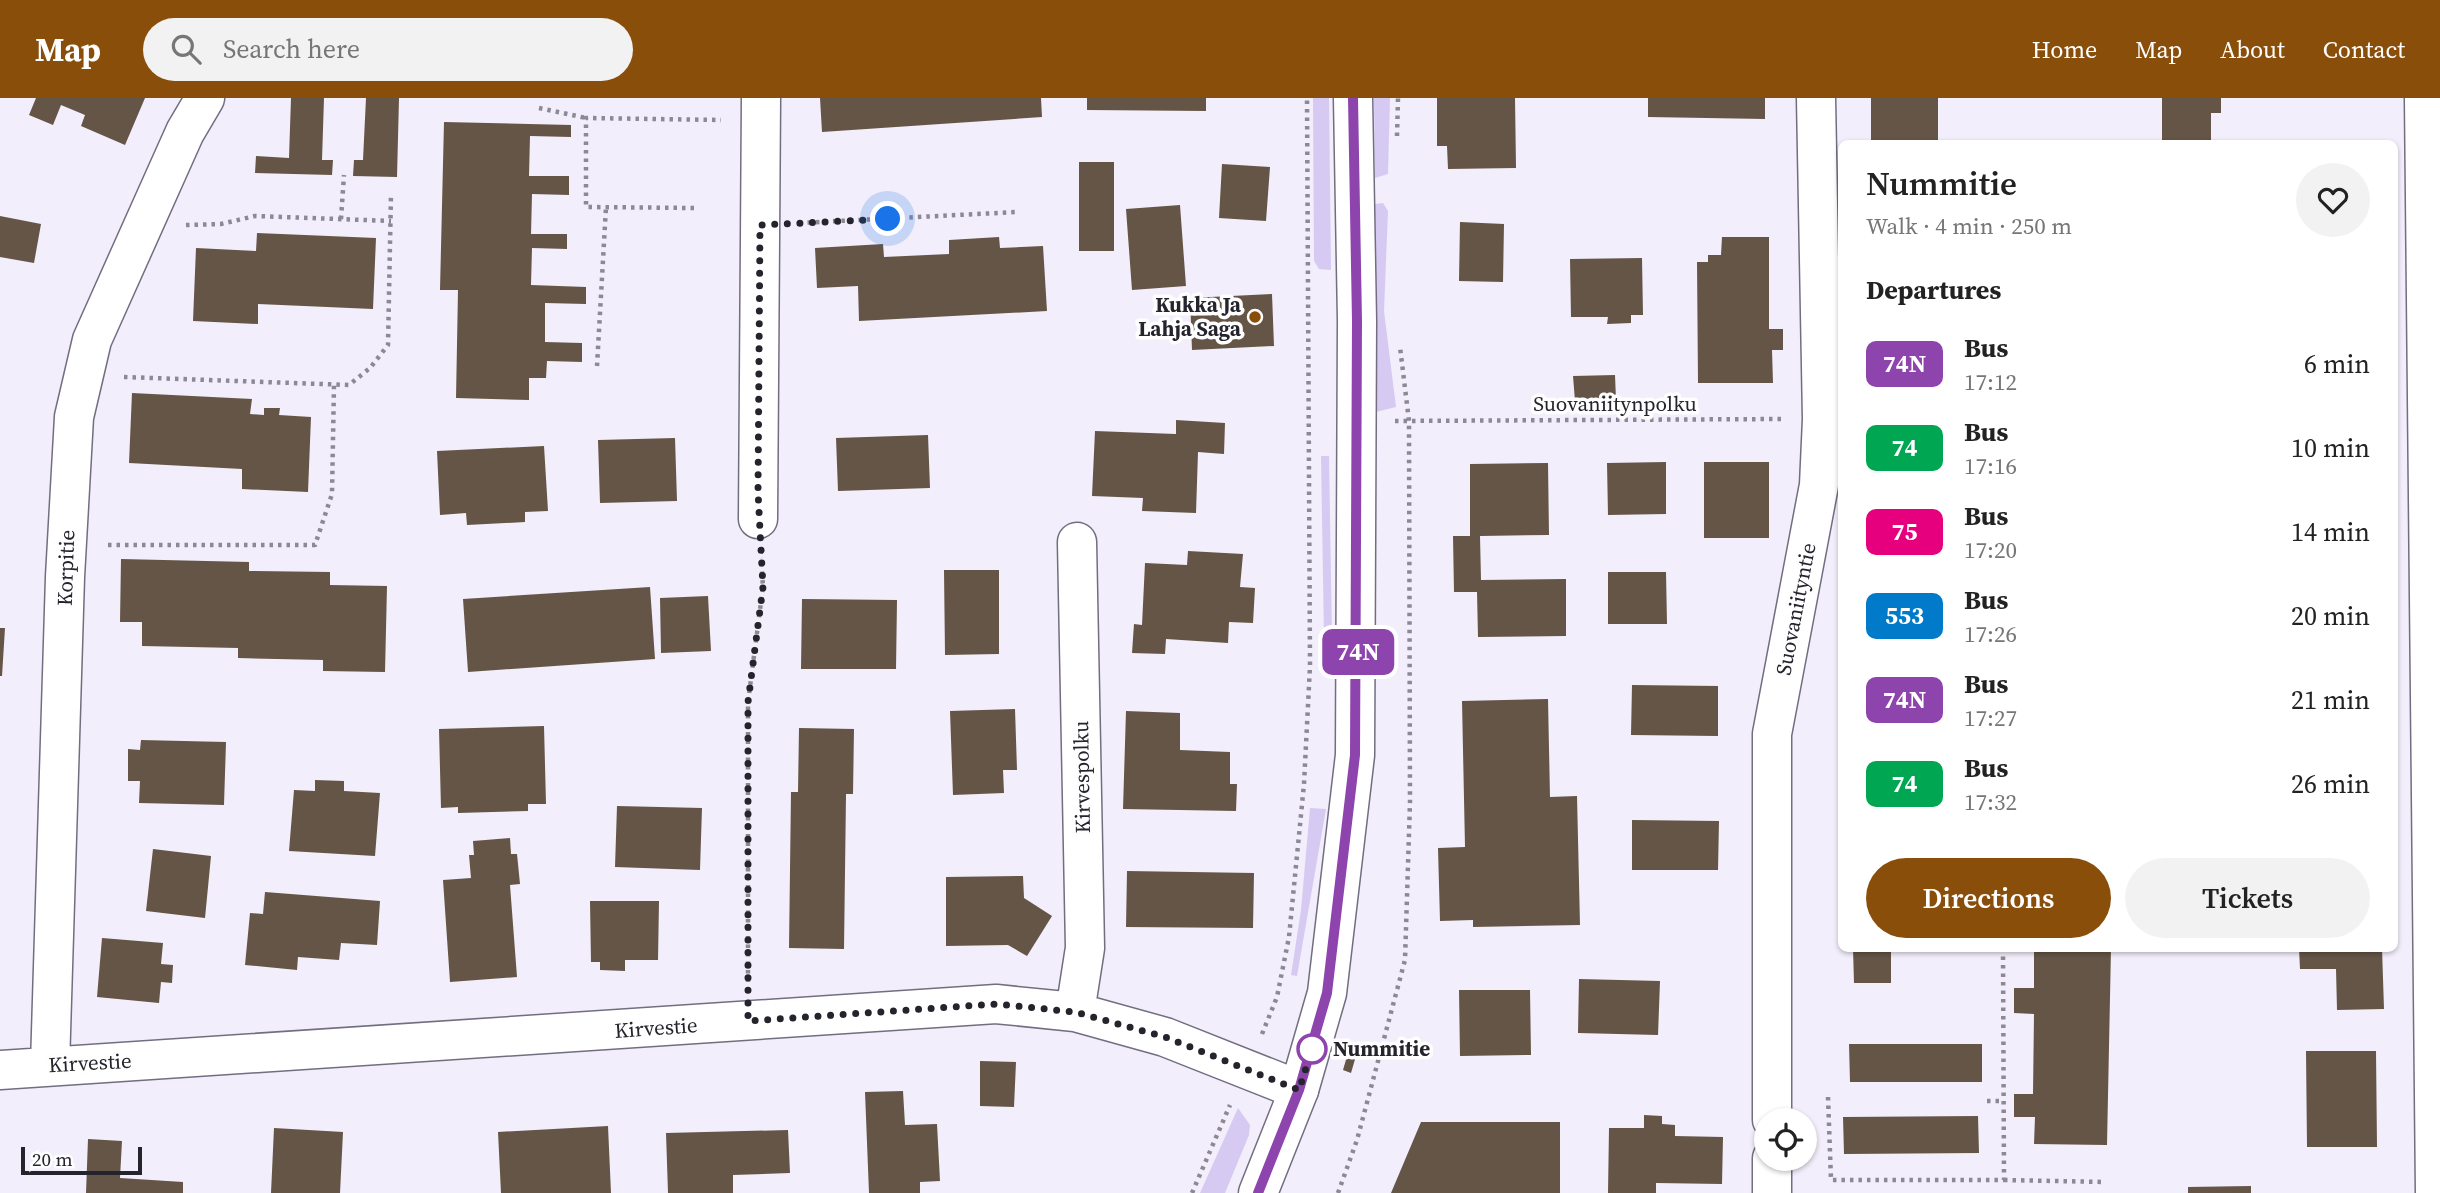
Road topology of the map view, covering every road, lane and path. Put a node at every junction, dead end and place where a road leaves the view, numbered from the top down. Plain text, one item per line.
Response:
1 (205, 98) edge
2 (1307, 98) edge
3 (1353, 98) edge
4 (1816, 98) edge
5 (2424, 98) edge
6 (539, 108) dead end
7 (761, 110) edge
8 (586, 118) junction
9 (344, 174) dead end
10 (391, 194) dead end
11 (606, 207) junction
12 (694, 208) dead end
13 (1017, 212) dead end
14 (341, 219) junction
15 (391, 220) junction
16 (145, 223) junction
17 (760, 225) junction
18 (597, 366) dead end
19 (83, 375) junction
20 (334, 385) junction
21 (1822, 419) junction
22 (1409, 421) dead end
23 (758, 519) joint
24 (1077, 542) dead end
25 (106, 545) dead end
26 (2003, 952) edge
27 (1075, 1012) junction
28 (748, 1021) junction
29 (1266, 1025) dead end
30 (50, 1065) junction
31 (0, 1070) edge
32 (1299, 1090) junction
33 (1828, 1097) dead end
34 (1232, 1101) dead end
35 (1987, 1101) dead end
36 (2003, 1101) junction
37 (1772, 1108) edge
38 (1772, 1171) edge
39 (2004, 1180) junction
40 (2104, 1182) dead end
41 (1192, 1193) edge
42 (1258, 1193) edge
43 (1772, 1193) edge
44 (2435, 1193) edge

1 - 16 street, Korpitie
2 - 29 path
3 - 32 street
4 - 21 street, Suovaniityntie
5 - 44 street
6 - 8 path
7 - 8 path
7 - 17 street
8 - 11 path
9 - 14 path
10 - 15 path
11 - 12 path
11 - 18 path
13 - 17 path
14 - 15 path
14 - 16 path
15 - 20 path
16 - 19 street, Korpitie
17 - 23 street
19 - 20 path
19 - 30 street, Korpitie
20 - 25 path
21 - 22 path, Suovaniitynpolku
21 - 37 street, Suovaniityntie
23 - 28 path
24 - 27 street, Kirvespolku
26 - 36 path
27 - 28 street, Kirvestie
27 - 32 street, Kirvestie
28 - 30 street, Kirvestie
30 - 31 street, Kirvestie
32 - 42 street
33 - 39 path
34 - 41 path
35 - 36 path
36 - 39 path
38 - 43 street
39 - 40 path

